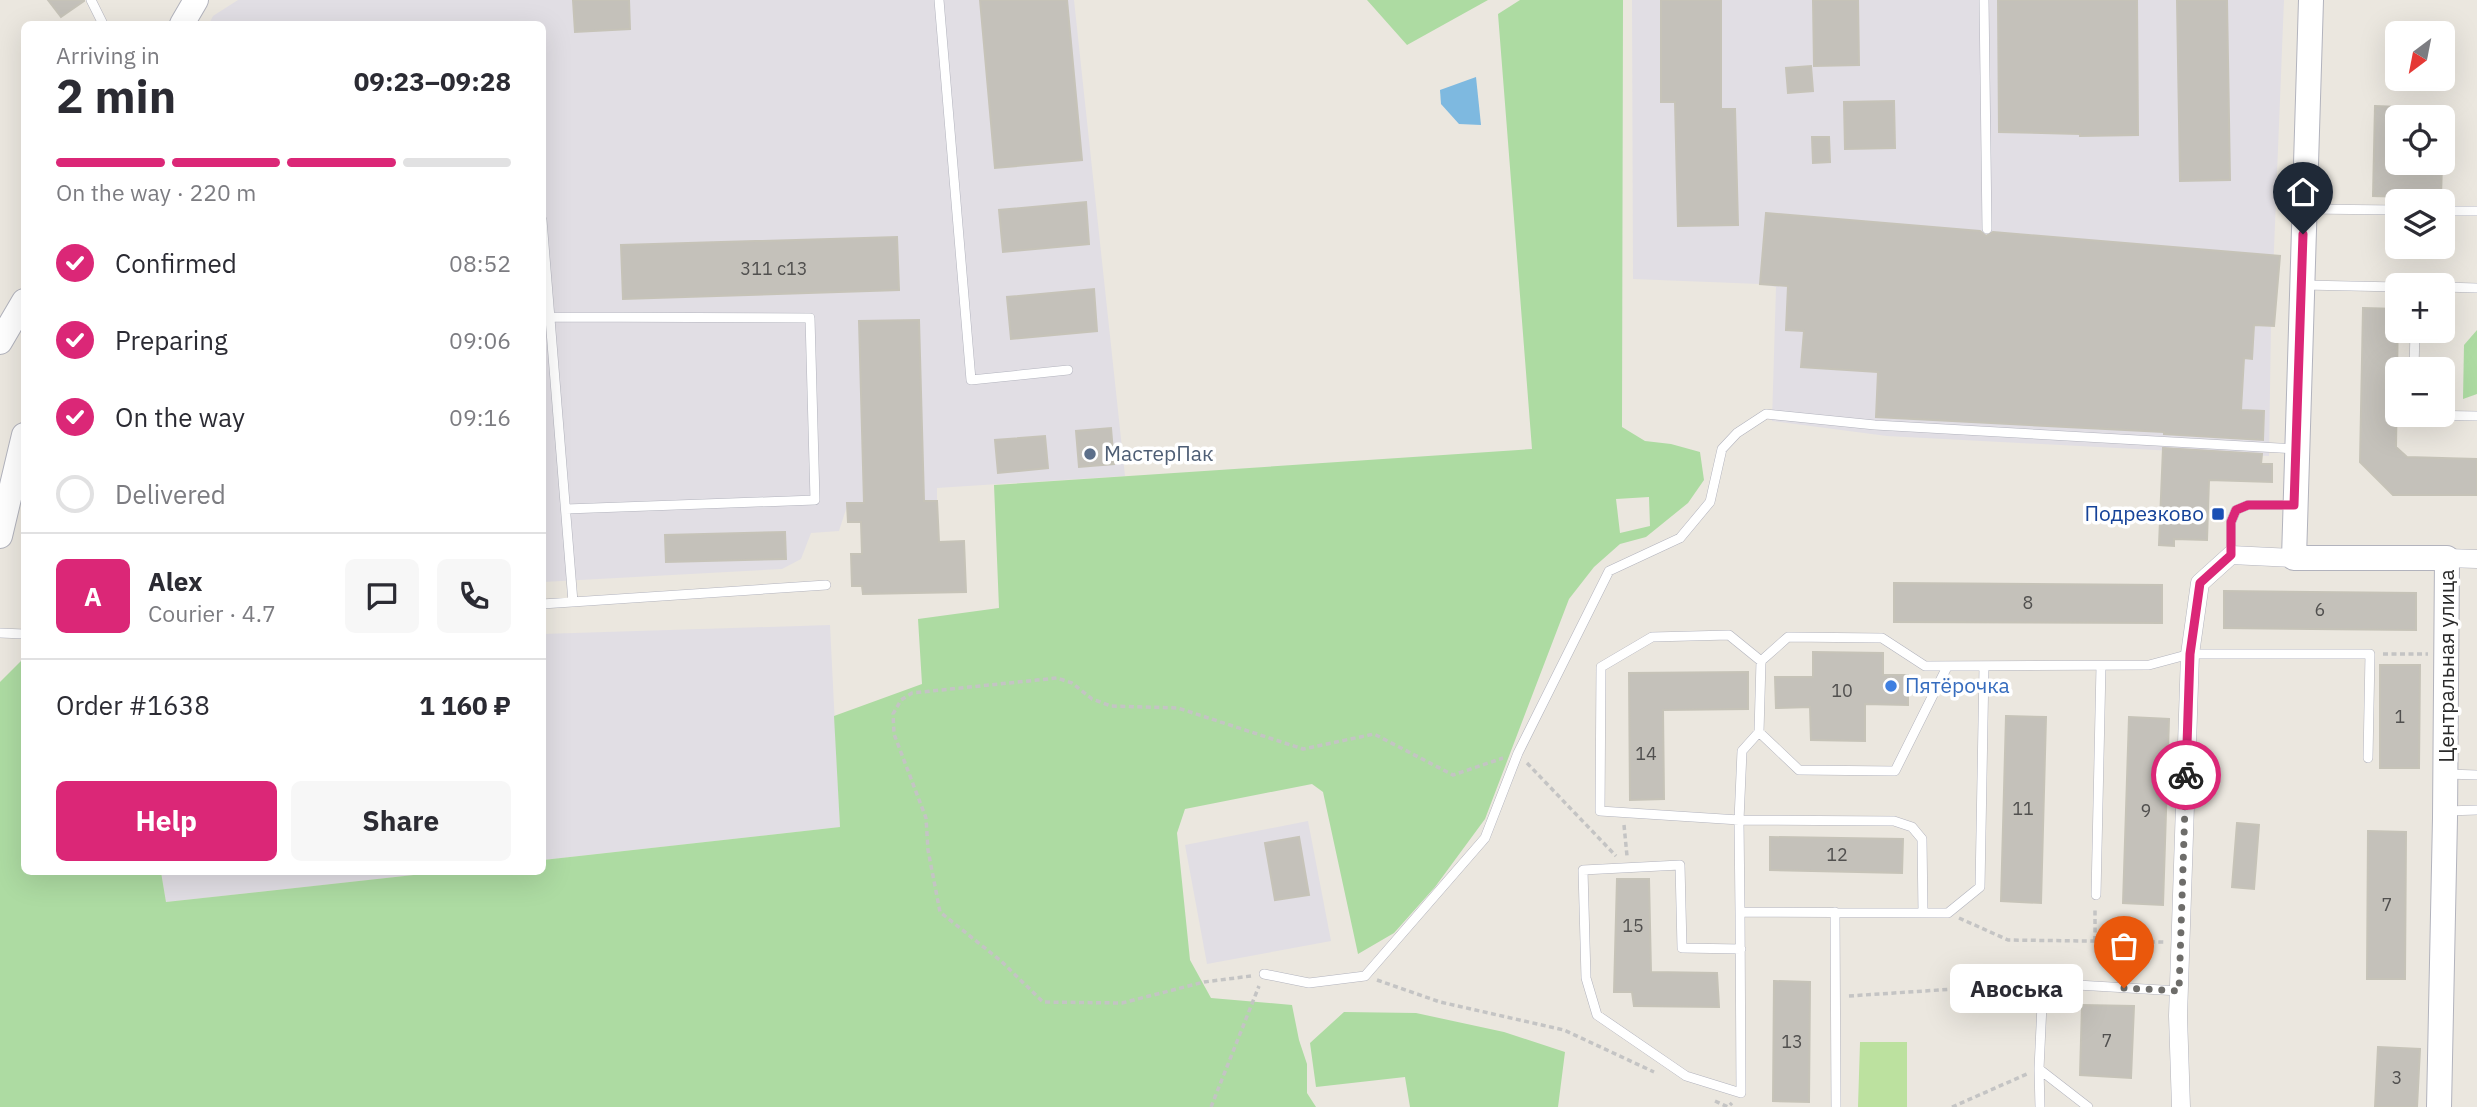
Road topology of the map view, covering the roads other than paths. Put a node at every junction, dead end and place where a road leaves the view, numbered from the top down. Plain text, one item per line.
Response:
1 (91, 0) edge
2 (196, 0) edge
3 (939, 0) edge
4 (1984, 0) edge
5 (2311, 0) edge
6 (102, 21) edge
7 (183, 21) edge
8 (2304, 209) junction
9 (2385, 210) edge
10 (2455, 211) edge
11 (2477, 211) edge
12 (1987, 229) dead end
13 (546, 268) edge
14 (2302, 285) junction
15 (2385, 287) edge
16 (2455, 288) edge
17 (2477, 288) edge
18 (21, 306) edge
19 (550, 317) junction
20 (0, 342) edge
21 (1068, 370) dead end
22 (2455, 416) edge
23 (2477, 416) edge
24 (21, 448) edge
25 (2297, 449) junction
26 (2294, 505) junction
27 (566, 509) junction
28 (0, 536) edge
29 (2231, 555) junction
30 (2294, 558) junction
31 (2447, 558) junction
32 (2477, 559) edge
33 (826, 585) dead end
34 (573, 602) junction
35 (546, 604) edge
36 (0, 633) edge
37 (21, 634) edge
38 (2190, 654) junction
39 (1761, 661) junction
40 (2101, 666) junction
41 (1947, 667) junction
42 (1984, 667) junction
43 (1759, 732) junction
44 (2368, 758) dead end
45 (2446, 774) junction
46 (2477, 775) edge
47 (2477, 810) edge
48 (2445, 811) junction
49 (1739, 820) junction
50 (2096, 895) road end
51 (1741, 912) junction
52 (1835, 912) junction
53 (1923, 913) junction
54 (1741, 949) junction
55 (1264, 974) road end
56 (2179, 991) junction
57 (2039, 1069) junction
58 (1836, 1107) edge
59 (2040, 1107) edge
60 (2088, 1107) edge
61 (2181, 1107) edge
62 (2439, 1107) edge

1 - 6 lane
2 - 7 street
3 - 21 lane
4 - 12 lane
5 - 8 street
8 - 9 lane
8 - 14 street
10 - 11 lane
13 - 19 lane
14 - 15 lane
14 - 25 street
16 - 17 lane
18 - 20 street
19 - 27 lane
19 - 27 lane
22 - 23 lane
24 - 28 street
25 - 26 street
25 - 55 lane
26 - 29 lane
26 - 30 street
27 - 34 lane
29 - 30 street
29 - 38 street
30 - 31 street, Центральная улица
31 - 32 street
31 - 45 street, Центральная улица
33 - 34 lane
34 - 35 lane
36 - 37 lane
38 - 40 lane
38 - 44 lane
38 - 56 street
39 - 41 lane
39 - 43 lane
39 - 49 lane
40 - 42 lane
40 - 50 lane
41 - 42 lane
41 - 43 lane
42 - 53 lane
43 - 49 lane
45 - 46 lane
45 - 48 street, Центральная улица
47 - 48 lane
48 - 62 street, Центральная улица
49 - 51 lane
49 - 53 lane
51 - 52 lane
51 - 54 lane
52 - 53 lane
52 - 58 lane
54 - 54 lane
56 - 57 lane
56 - 61 street
57 - 59 lane
57 - 60 lane

